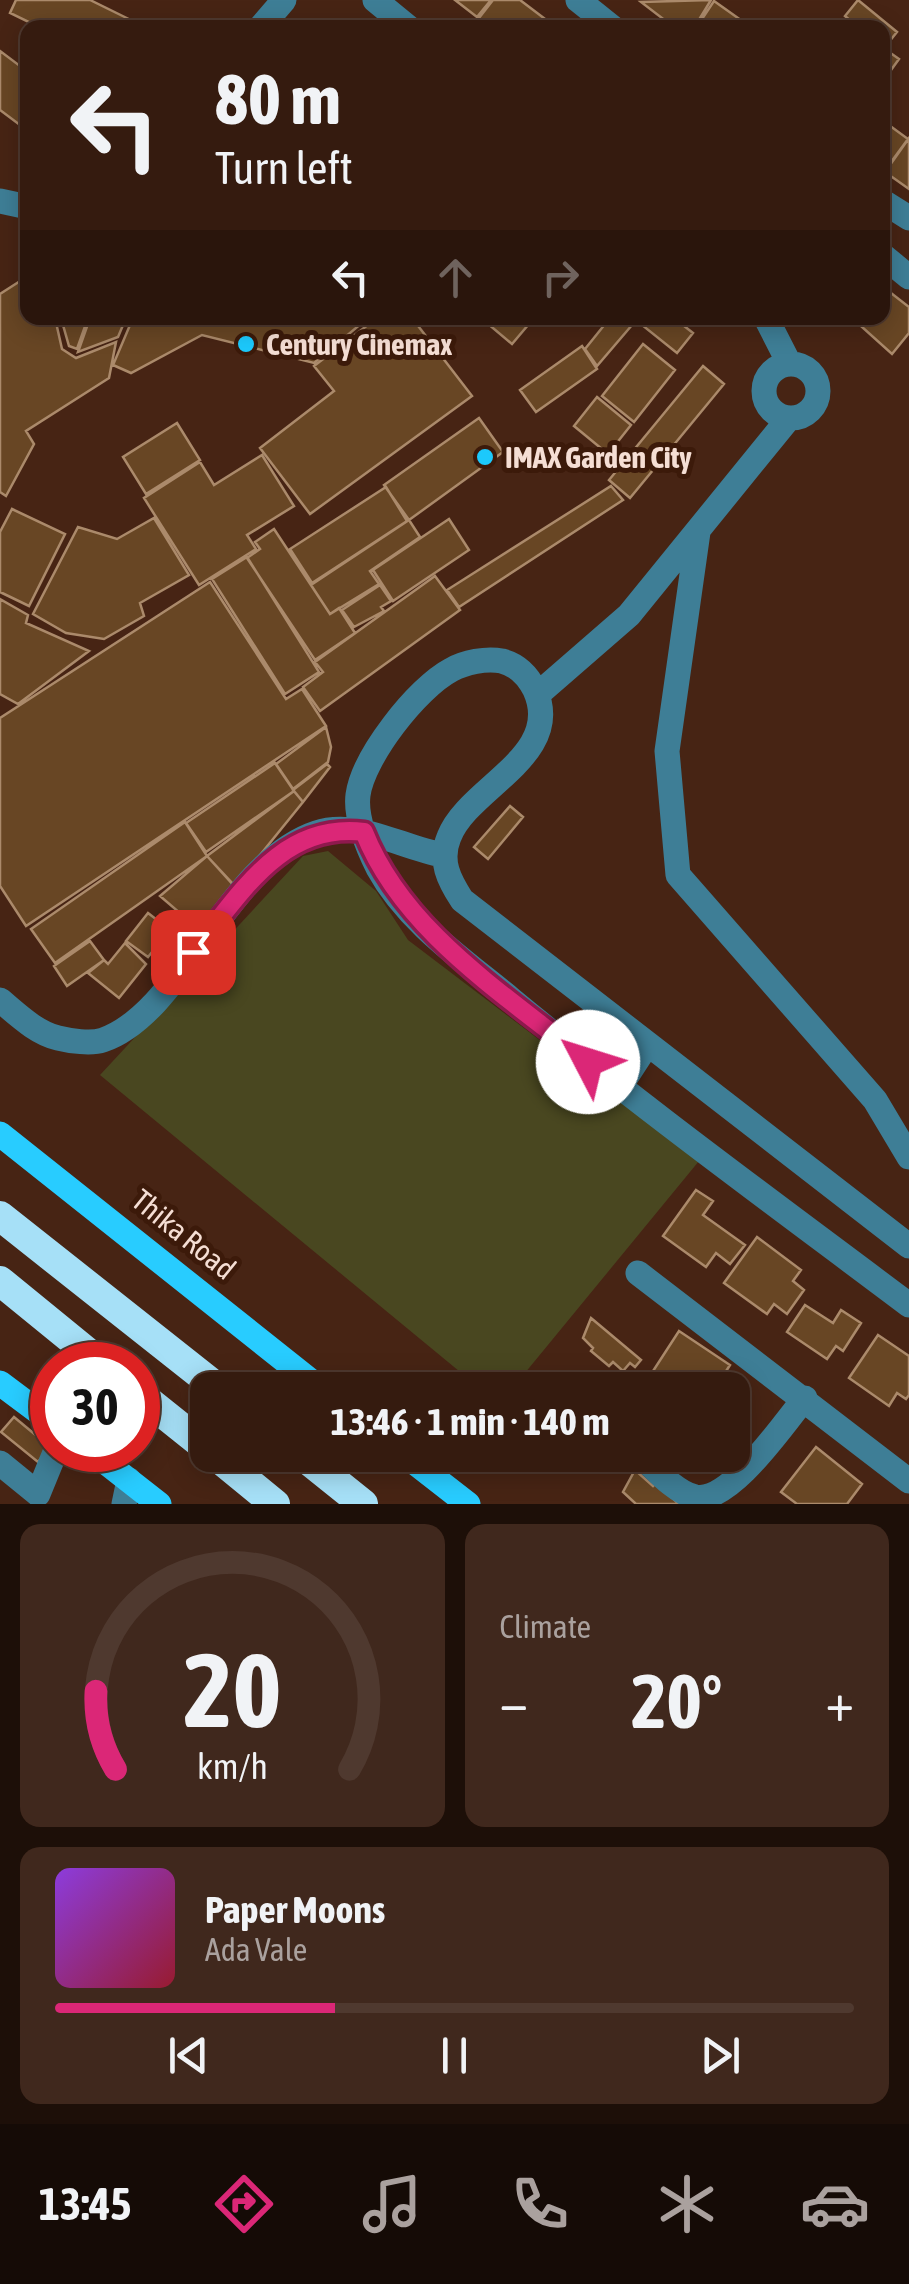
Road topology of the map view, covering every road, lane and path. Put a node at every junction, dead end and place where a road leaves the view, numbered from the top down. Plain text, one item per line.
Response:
1 (284, 0) edge
2 (375, 0) edge
3 (578, 0) edge
4 (267, 20) edge
5 (400, 20) edge
6 (603, 20) edge
7 (770, 325) edge
8 (790, 363) junction
9 (789, 418) junction
10 (698, 532) junction
11 (537, 696) junction
12 (364, 832) junction
13 (444, 854) junction
14 (0, 1000) edge
15 (647, 1045) junction
16 (620, 1086) junction
17 (0, 1134) edge
18 (909, 1157) edge
19 (0, 1216) edge
20 (909, 1246) edge
21 (638, 1274) dead end
22 (0, 1282) edge
23 (909, 1305) edge
24 (75, 1342) edge
25 (197, 1372) edge
26 (299, 1372) edge
27 (0, 1383) edge
28 (805, 1398) junction
29 (30, 1406) edge
30 (160, 1410) edge
31 (190, 1434) edge
32 (0, 1463) edge
33 (750, 1465) edge
34 (48, 1472) edge
35 (109, 1472) edge
36 (236, 1472) edge
37 (323, 1472) edge
38 (426, 1472) edge
39 (660, 1472) edge
40 (744, 1472) edge
41 (909, 1481) edge
42 (126, 1492) edge
43 (37, 1501) edge
44 (159, 1504) edge
45 (275, 1504) edge
46 (363, 1504) edge
47 (468, 1504) edge

1 - 4 street
2 - 5 street
3 - 6 street
7 - 8 street
8 - 9 street
8 - 9 street
9 - 10 street
10 - 11 street
10 - 18 street
11 - 12 street
11 - 13 street
12 - 13 street
12 - 14 street
12 - 16 street
13 - 15 street
15 - 16 street
15 - 20 street
16 - 23 street
17 - 26 main road, Thika Road
19 - 25 highway
21 - 28 street
22 - 24 highway
27 - 29 main road
28 - 33 street
28 - 41 street
30 - 31 highway
32 - 43 street
34 - 43 street
35 - 42 main road
36 - 45 highway
37 - 46 highway
38 - 47 main road
39 - 40 street
42 - 44 main road

